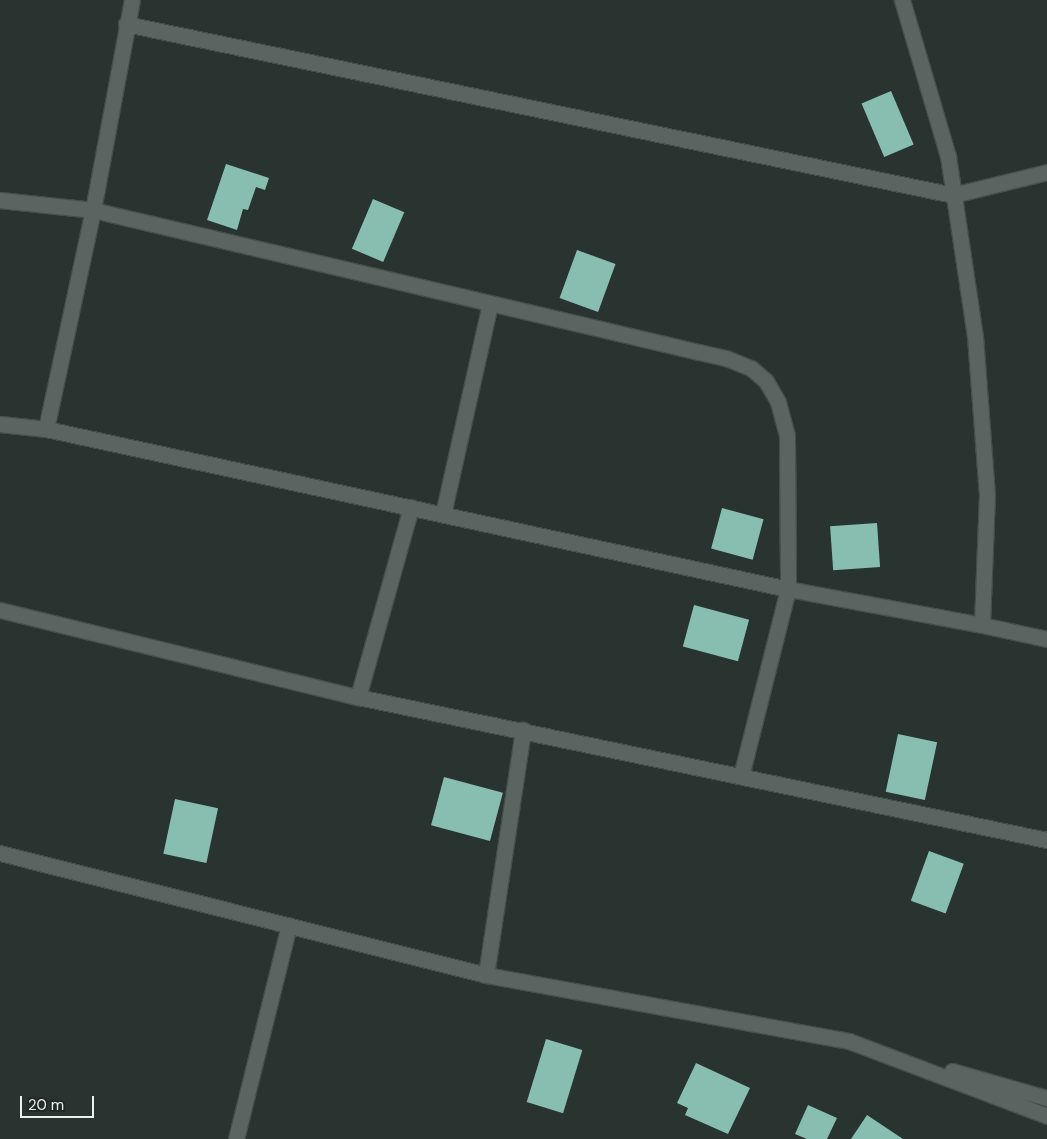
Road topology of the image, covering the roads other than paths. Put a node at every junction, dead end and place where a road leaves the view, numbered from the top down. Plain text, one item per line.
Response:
1 (132, 0) edge
2 (902, 0) edge
3 (126, 24) junction
4 (1047, 172) edge
5 (953, 195) junction
6 (0, 200) edge
7 (93, 210) junction
8 (490, 303) junction
9 (0, 424) edge
10 (46, 429) junction
11 (411, 507) junction
12 (443, 514) junction
13 (788, 589) junction
14 (0, 610) edge
15 (982, 624) junction
16 (1047, 639) edge
17 (358, 697) junction
18 (523, 730) junction
19 (741, 776) junction
20 (1047, 840) edge
21 (0, 853) edge
22 (289, 925) junction
23 (486, 974) junction
24 (849, 1041) junction
25 (1047, 1098) edge
26 (1047, 1116) edge
27 (236, 1139) edge

1 - 3 street
2 - 5 street
3 - 5 street
3 - 7 street
4 - 5 street
5 - 15 street
6 - 7 street
7 - 8 street
7 - 10 street
8 - 12 street
8 - 13 street
9 - 10 street
10 - 11 street
11 - 12 street
11 - 17 street
12 - 13 street
13 - 15 street
13 - 19 street
14 - 17 street
15 - 16 street
17 - 18 street
18 - 19 street
18 - 23 street
19 - 20 street
21 - 22 street
22 - 23 street
22 - 27 street
23 - 24 street
24 - 25 street
24 - 26 street

